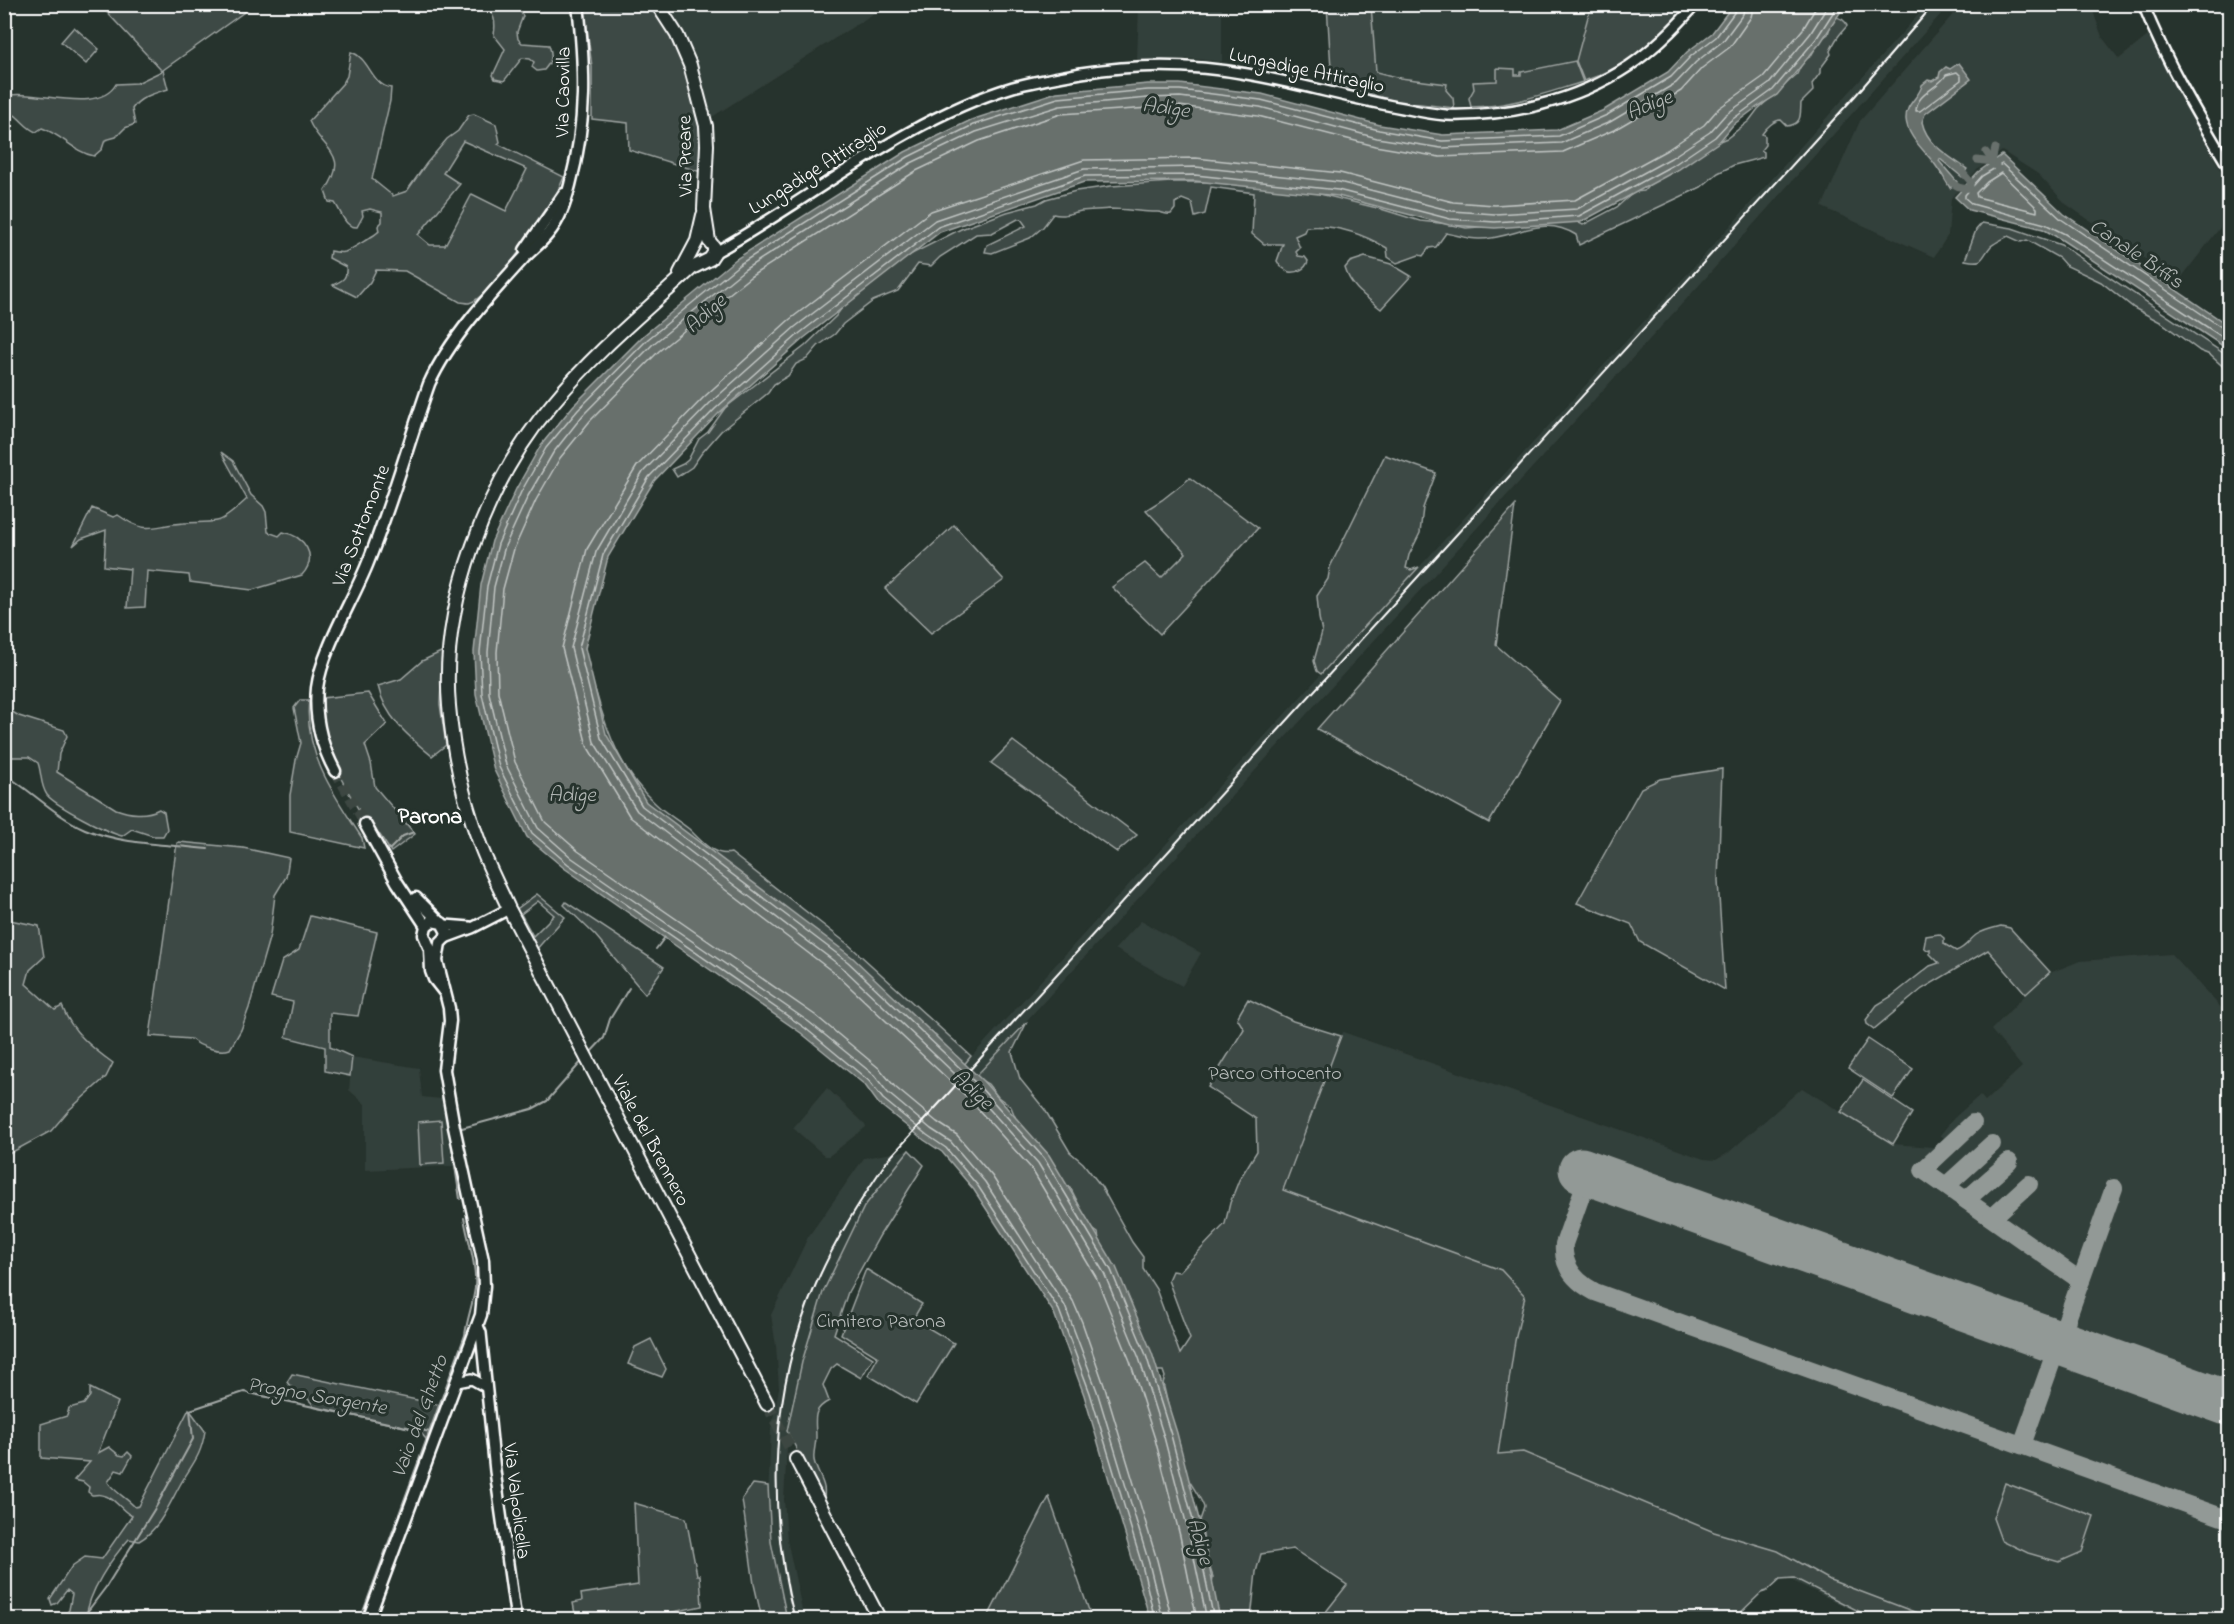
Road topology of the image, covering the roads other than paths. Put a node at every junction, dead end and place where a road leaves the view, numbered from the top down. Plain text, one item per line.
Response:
1 (578, 4) edge
2 (657, 4) edge
3 (1696, 4) edge
4 (2143, 4) edge
5 (2229, 169) edge
6 (570, 183) junction
7 (562, 214) joint
8 (705, 248) junction
9 (669, 289) junction
10 (485, 303) junction
11 (335, 771) tunnel mouth
12 (472, 821) joint
13 (365, 824) tunnel mouth
14 (402, 887) junction
15 (509, 909) junction
16 (442, 923) junction
17 (426, 926) junction
18 (472, 928) junction
19 (426, 939) junction
20 (443, 940) junction
21 (445, 993) junction
22 (479, 1321) junction
23 (457, 1382) junction
24 (486, 1387) junction
25 (767, 1404) tunnel mouth
26 (796, 1459) tunnel mouth
27 (368, 1620) edge
28 (516, 1620) edge
29 (880, 1620) edge

1 - 6 main road, Via Caovilla
2 - 8 main road, Via Preare
3 - 8 street, Lungadige Attiraglio
4 - 5 street
6 - 7 main road, Via Caovilla
6 - 10 main road, Via Sottomonte
7 - 10 main road, Via Sottomonte
8 - 9 main road, Lungadige Attiraglio
8 - 9 main road, Lungadige Attiraglio
9 - 12 main road, Lungadige Attiraglio
10 - 11 main road, Via Sottomonte
12 - 15 main road, Viale del Brennero
13 - 14 main road
14 - 16 main road
14 - 17 main road
15 - 18 street
15 - 25 main road, Viale del Brennero
16 - 17 main road
16 - 18 street
16 - 20 main road
17 - 19 main road
18 - 20 street
19 - 20 main road
19 - 21 main road
20 - 21 main road
21 - 22 main road, Via Valpolicella
22 - 23 main road
22 - 24 street, Via Valpolicella
23 - 24 street
23 - 27 main road
24 - 28 street, Via Valpolicella
26 - 29 main road

